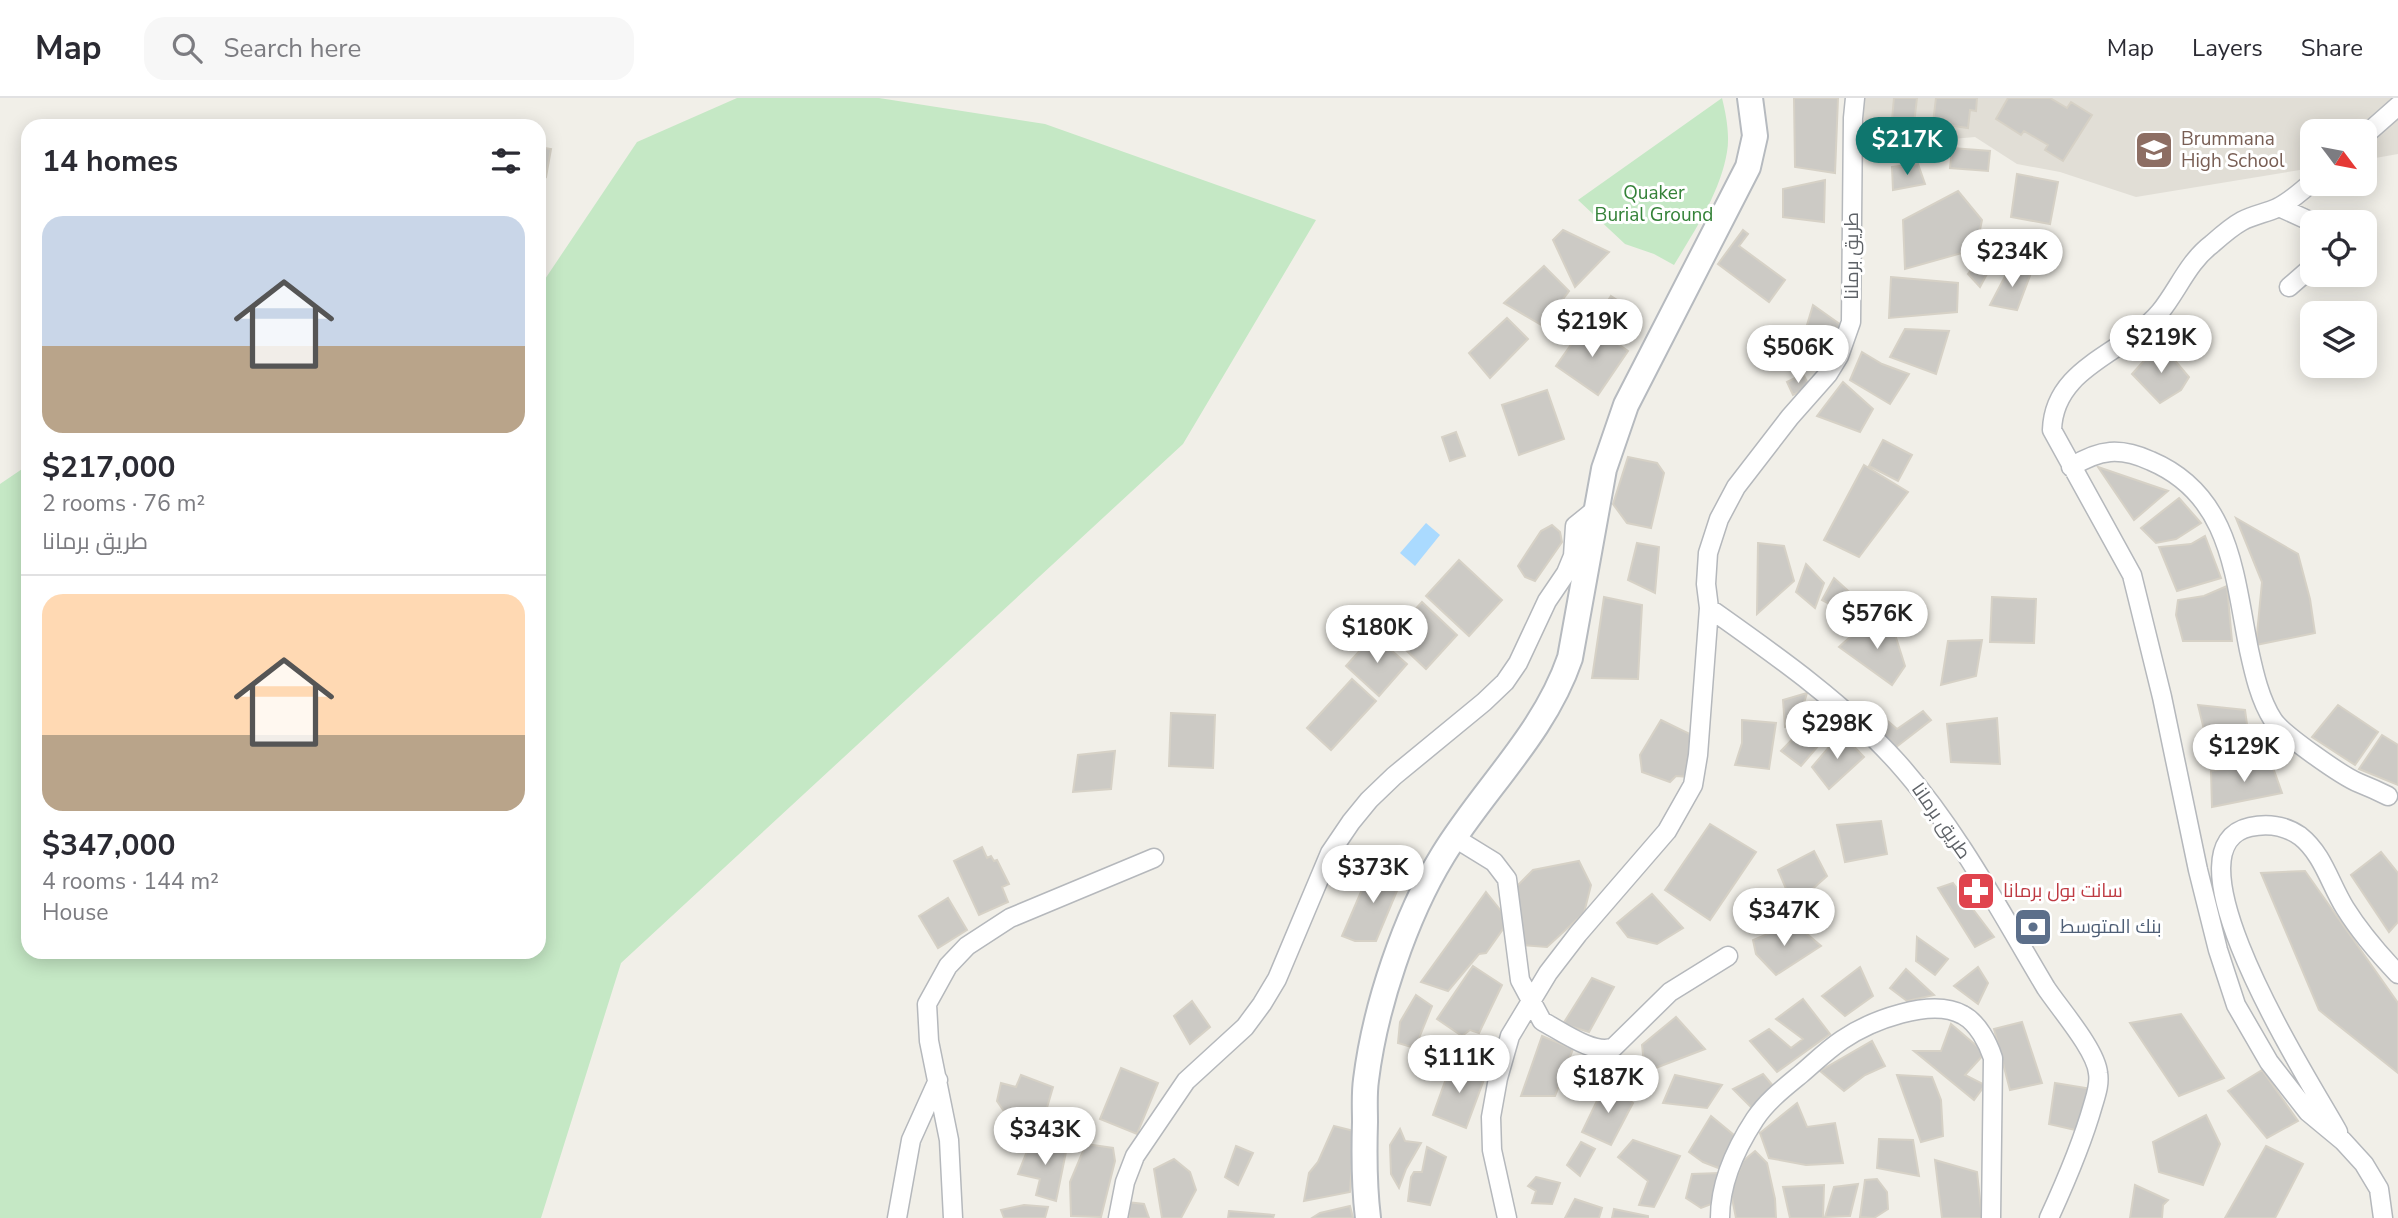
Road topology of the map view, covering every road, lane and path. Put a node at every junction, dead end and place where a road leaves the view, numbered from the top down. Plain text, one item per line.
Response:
1 (1750, 98) edge
2 (1855, 98) edge
3 (2398, 106) edge
4 (2377, 125) edge
5 (2300, 192) edge
6 (2279, 207) junction
7 (2300, 217) edge
8 (2300, 277) edge
9 (2289, 287) dead end
10 (2071, 467) junction
11 (1596, 509) junction
12 (1709, 608) junction
13 (2388, 796) dead end
14 (1455, 838) junction
15 (1154, 859) dead end
16 (1728, 956) dead end
17 (2398, 974) edge
18 (1530, 1002) junction
19 (938, 1080) junction
20 (2343, 1141) junction
21 (897, 1218) edge
22 (953, 1218) edge
23 (1118, 1218) edge
24 (1368, 1218) edge
25 (1507, 1218) edge
26 (1720, 1218) edge
27 (1991, 1218) edge
28 (2049, 1218) edge
29 (2383, 1218) edge

1 - 11 main road
2 - 12 street, طريق برمانا
3 - 4 street
5 - 6 street
6 - 7 street
6 - 10 street
8 - 9 street
10 - 13 street
10 - 20 street
11 - 14 main road
11 - 23 street
12 - 18 street
12 - 28 street, طريق برمانا
14 - 18 street
14 - 24 main road
15 - 19 street
16 - 18 street
17 - 20 street
18 - 25 street
19 - 21 street
19 - 22 street
20 - 29 street
26 - 27 street

